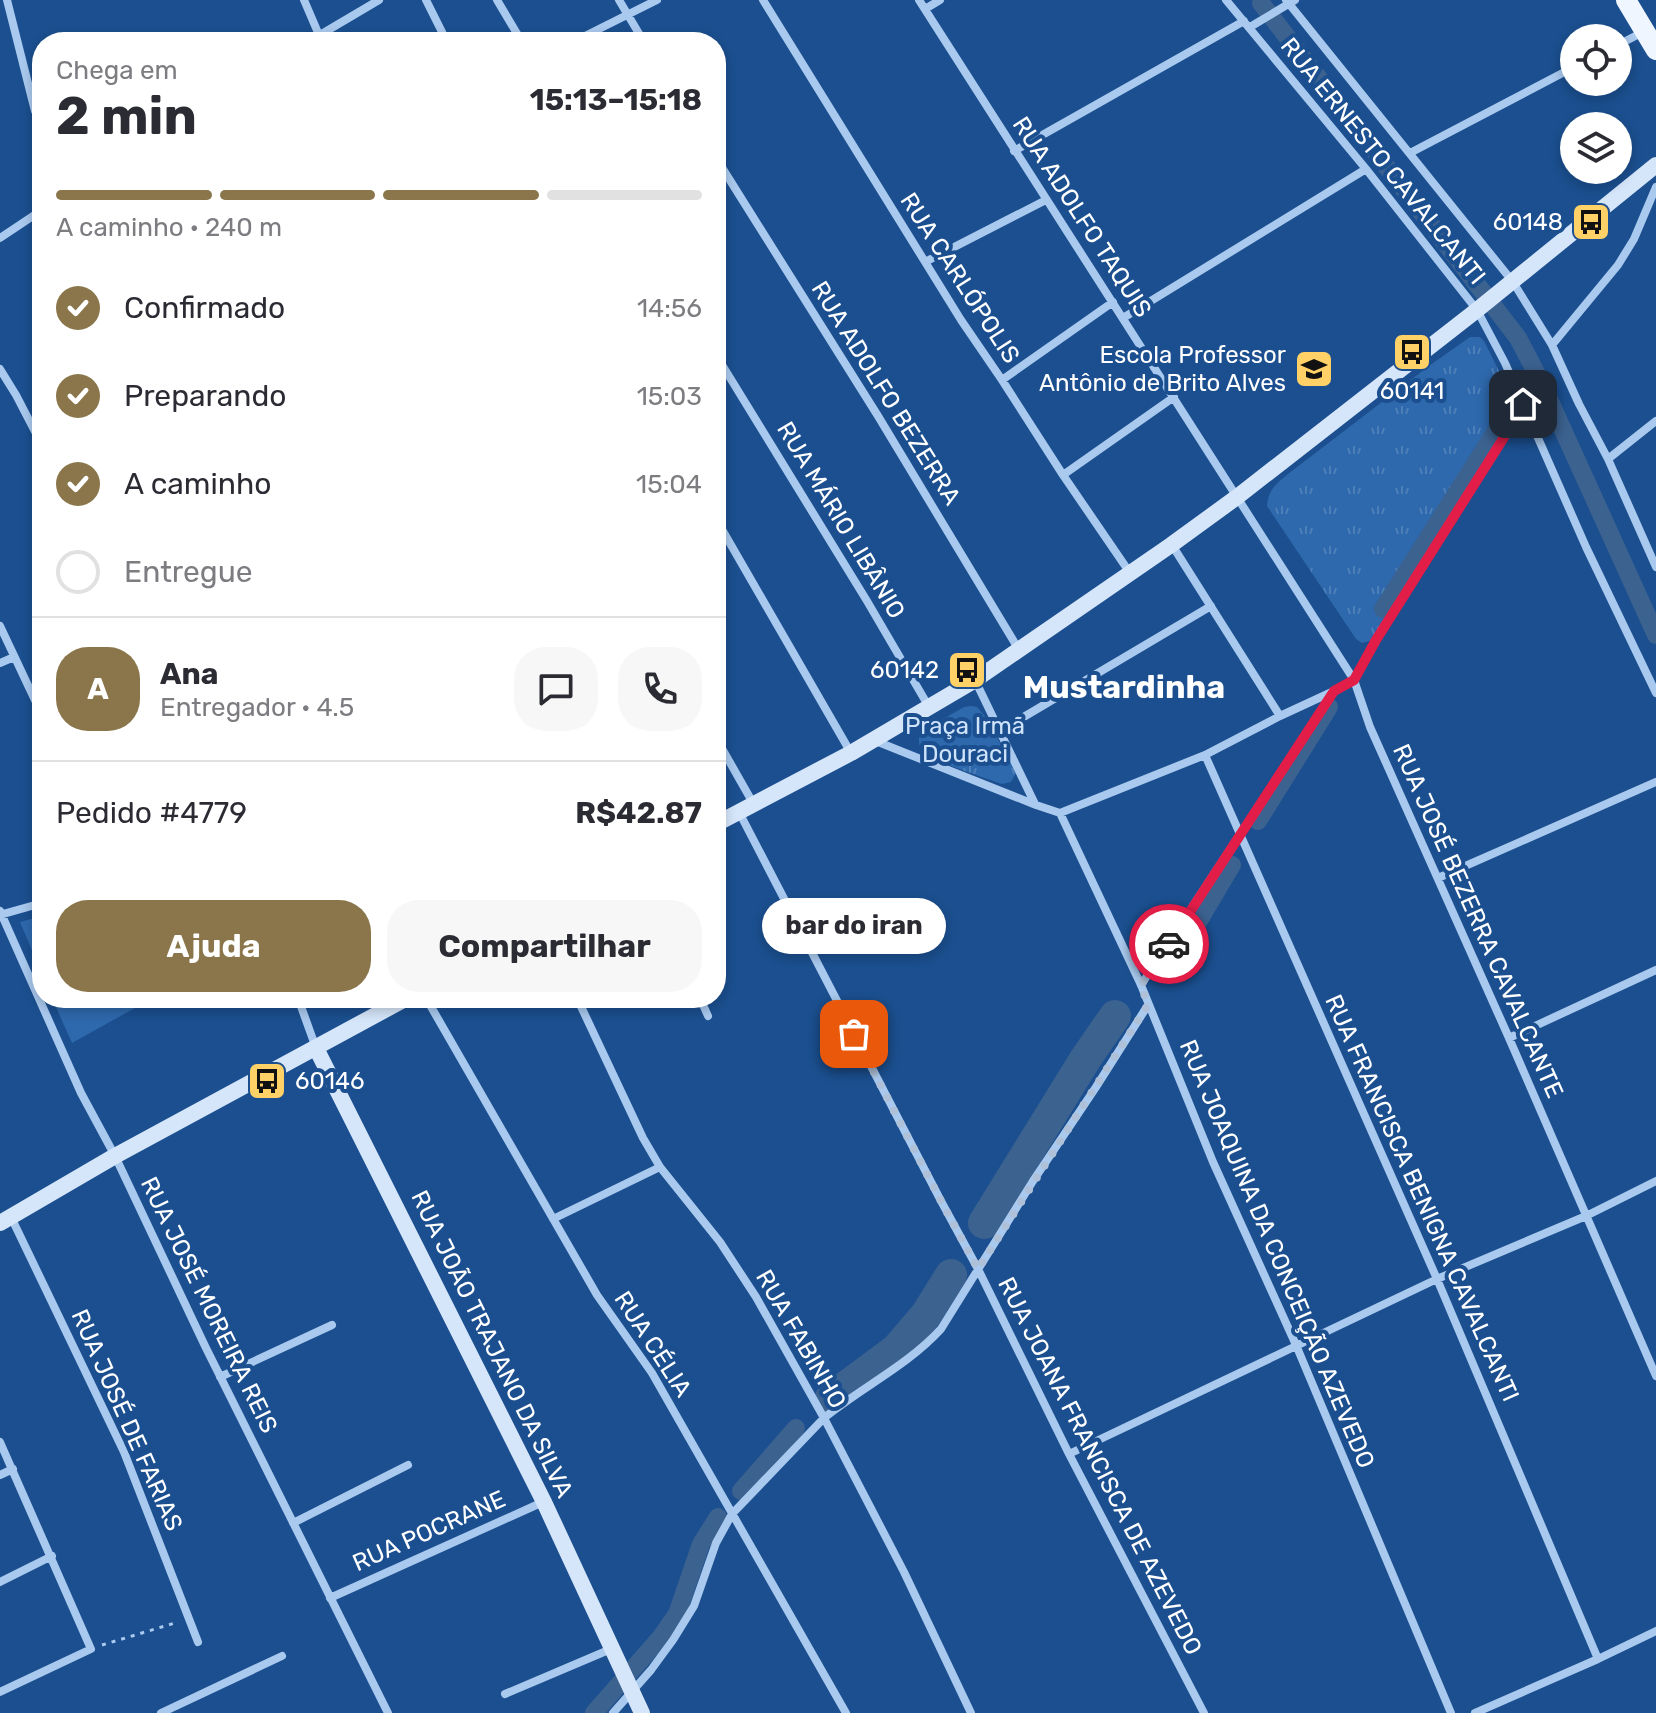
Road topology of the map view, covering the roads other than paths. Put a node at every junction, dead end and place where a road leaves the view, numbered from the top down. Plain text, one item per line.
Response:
1 (7, 0) edge
2 (304, 0) edge
3 (379, 0) edge
4 (426, 0) edge
5 (497, 0) edge
6 (619, 0) edge
7 (657, 0) edge
8 (763, 0) edge
9 (919, 0) edge
10 (940, 0) edge
11 (1226, 0) edge
12 (1626, 0) edge
13 (1290, 1) edge
14 (925, 9) junction
15 (628, 15) junction
16 (1250, 24) junction
17 (1644, 31) junction
18 (318, 32) edge
19 (324, 32) edge
20 (442, 32) edge
21 (516, 32) edge
22 (593, 32) edge
23 (638, 32) edge
24 (1632, 37) edge
25 (1656, 50) edge
26 (1560, 74) edge
27 (32, 99) edge
28 (1014, 151) junction
29 (1410, 153) junction
30 (1656, 165) edge
31 (1366, 169) junction
32 (726, 174) edge
33 (1656, 187) edge
34 (1046, 200) junction
35 (32, 217) edge
36 (0, 238) edge
37 (925, 262) junction
38 (1510, 284) junction
39 (1113, 302) junction
40 (1480, 308) junction
41 (1123, 318) junction
42 (1552, 345) junction
43 (0, 369) edge
44 (726, 371) edge
45 (1002, 380) junction
46 (1174, 397) junction
47 (1523, 404) junction
48 (1656, 421) edge
49 (32, 426) edge
50 (1608, 459) junction
51 (1063, 475) junction
52 (1237, 497) junction
53 (726, 538) edge
54 (1171, 545) junction
55 (1656, 567) edge
56 (1130, 573) junction
57 (1211, 606) junction
58 (0, 626) edge
59 (1019, 650) junction
60 (14, 657) junction
61 (0, 663) edge
62 (975, 680) junction
63 (1354, 680) junction
64 (1334, 691) junction
65 (1656, 693) edge
66 (32, 694) edge
67 (929, 707) junction
68 (1280, 716) junction
69 (1000, 731) junction
70 (873, 740) junction
71 (851, 753) junction
72 (1205, 755) junction
73 (726, 761) edge
74 (1656, 782) edge
75 (1036, 805) junction
76 (746, 807) junction
77 (1060, 813) junction
78 (726, 818) edge
79 (1241, 835) junction
80 (1438, 878) junction
81 (32, 905) edge
82 (1, 913) edge
83 (1656, 970) edge
84 (32, 983) edge
85 (1141, 985) junction
86 (1148, 1005) junction
87 (43, 1008) edge
88 (302, 1008) edge
89 (389, 1008) edge
90 (432, 1008) edge
91 (582, 1008) edge
92 (704, 1008) edge
93 (708, 1016) dead end
94 (1509, 1038) junction
95 (316, 1048) junction
96 (115, 1156) junction
97 (660, 1167) junction
98 (1656, 1181) edge
99 (1586, 1216) junction
100 (553, 1219) junction
101 (6, 1220) edge
102 (978, 1269) junction
103 (1437, 1279) junction
104 (332, 1325) dead end
105 (1296, 1345) junction
106 (1656, 1376) edge
107 (220, 1377) junction
108 (824, 1418) junction
109 (0, 1442) edge
110 (1069, 1454) junction
111 (408, 1465) dead end
112 (13, 1469) junction
113 (0, 1475) edge
114 (544, 1502) junction
115 (732, 1514) junction
116 (293, 1523) junction
117 (52, 1556) junction
118 (0, 1582) edge
119 (330, 1598) junction
120 (1656, 1631) edge
121 (198, 1642) dead end
122 (611, 1649) junction
123 (282, 1656) dead end
124 (1598, 1659) junction
125 (631, 1691) junction
126 (0, 1692) edge
127 (505, 1694) dead end
128 (161, 1713) edge
129 (388, 1713) edge
130 (613, 1713) edge
131 (642, 1713) edge
132 (846, 1713) edge
133 (971, 1713) edge
134 (1204, 1713) edge
135 (1451, 1713) edge
136 (1475, 1713) edge

1 - 27 street
2 - 18 street
3 - 19 street
4 - 20 street
5 - 21 street
6 - 15 street
7 - 15 street
8 - 37 street, RUA CARLÓPOLIS
9 - 14 street, RUA ADOLFO TAQUIS
10 - 14 street
11 - 16 street, RUA ERNESTO CAVALCANTI
12 - 17 main road
13 - 16 street
13 - 29 street, RUA ERNESTO CAVALCANTI
14 - 28 street, RUA ADOLFO TAQUIS
15 - 22 street
15 - 23 street
16 - 28 street
16 - 31 street, RUA ERNESTO CAVALCANTI
17 - 24 street
17 - 25 main road
26 - 29 street
28 - 34 street, RUA ADOLFO TAQUIS
29 - 38 street, RUA ERNESTO CAVALCANTI
30 - 38 main road
31 - 40 street, RUA ERNESTO CAVALCANTI
31 - 41 street
32 - 59 street, RUA ADOLFO BEZERRA
33 - 42 street
34 - 37 street
34 - 39 street, RUA ADOLFO TAQUIS
35 - 36 street
37 - 45 street, RUA CARLÓPOLIS
38 - 40 main road
38 - 42 street, RUA ERNESTO CAVALCANTI
39 - 41 street, RUA ADOLFO TAQUIS
39 - 45 street
40 - 47 street, RUA ERNESTO CAVALCANTI
40 - 52 main road
41 - 46 street, RUA ADOLFO TAQUIS
42 - 50 street, RUA ERNESTO CAVALCANTI
43 - 49 street
44 - 67 street, RUA MÁRIO LIBÂNIO
45 - 51 street, RUA CARLÓPOLIS
46 - 51 street
46 - 52 street, RUA ADOLFO TAQUIS
47 - 63 street
47 - 65 street, RUA ERNESTO CAVALCANTI
48 - 50 street
50 - 55 street, RUA ERNESTO CAVALCANTI
51 - 56 street, RUA CARLÓPOLIS
52 - 54 main road
52 - 63 street, RUA JOSÉ BEZERRA CAVALCANTE
53 - 71 street
54 - 56 main road
54 - 57 street
56 - 59 main road
57 - 68 street
57 - 69 street
58 - 60 street
59 - 62 main road
60 - 61 street
60 - 66 street
62 - 67 main road
62 - 69 street
63 - 64 street
63 - 80 street, RUA JOSÉ BEZERRA CAVALCANTE
64 - 68 street
64 - 79 street
67 - 70 main road
68 - 72 street
69 - 75 street
70 - 71 main road
70 - 75 street
71 - 76 main road
72 - 77 street
72 - 79 street, RUA FRANCISCA BENIGNA CAVALCANTI
73 - 76 street, RUA JOANA FRANCISCA DE AZEVEDO
74 - 80 street
75 - 77 street
76 - 78 main road
76 - 102 street, RUA JOANA FRANCISCA DE AZEVEDO
77 - 85 street, RUA JOAQUINA DA CONCEIÇÃO AZEVEDO
79 - 85 street
79 - 103 street, RUA FRANCISCA BENIGNA CAVALCANTI
80 - 94 street, RUA JOSÉ BEZERRA CAVALCANTE
81 - 82 street
82 - 84 street, RUA JOSÉ MOREIRA REIS
83 - 94 street
85 - 86 street, RUA JOAQUINA DA CONCEIÇÃO AZEVEDO
86 - 102 street
86 - 105 street, RUA JOAQUINA DA CONCEIÇÃO AZEVEDO
87 - 96 street, RUA JOSÉ MOREIRA REIS
88 - 95 street, RUA JOÃO TRAJANO DA SILVA
89 - 95 main road
90 - 100 street, RUA CÉLIA
91 - 97 street, RUA FABINHO
92 - 93 street
94 - 99 street, RUA JOSÉ BEZERRA CAVALCANTE
95 - 96 main road
95 - 114 main road, RUA JOÃO TRAJANO DA SILVA
96 - 101 main road
96 - 107 street, RUA JOSÉ MOREIRA REIS
97 - 100 street
97 - 108 street, RUA FABINHO
98 - 99 street
99 - 103 street
99 - 106 street, RUA JOSÉ BEZERRA CAVALCANTE
100 - 115 street, RUA CÉLIA
101 - 121 street, RUA JOSÉ DE FARIAS
102 - 108 street
102 - 110 street, RUA JOANA FRANCISCA DE AZEVEDO
103 - 105 street
103 - 124 street, RUA FRANCISCA BENIGNA CAVALCANTI
104 - 107 street
105 - 110 street
105 - 135 street, RUA JOAQUINA DA CONCEIÇÃO AZEVEDO
107 - 116 street, RUA JOSÉ MOREIRA REIS
108 - 115 street
108 - 133 street, RUA FABINHO
109 - 112 street
110 - 134 street, RUA JOANA FRANCISCA DE AZEVEDO
111 - 116 street
112 - 113 street
112 - 117 street
114 - 119 street, RUA POCRANE
114 - 122 main road, RUA JOÃO TRAJANO DA SILVA
115 - 125 street
115 - 132 street, RUA CÉLIA
116 - 119 street, RUA JOSÉ MOREIRA REIS
117 - 118 street
117 - 126 street
119 - 129 street, RUA JOSÉ MOREIRA REIS
120 - 124 street
122 - 125 main road, RUA JOÃO TRAJANO DA SILVA
122 - 127 street
123 - 128 street
124 - 136 street
125 - 130 street
125 - 131 main road, RUA JOÃO TRAJANO DA SILVA

